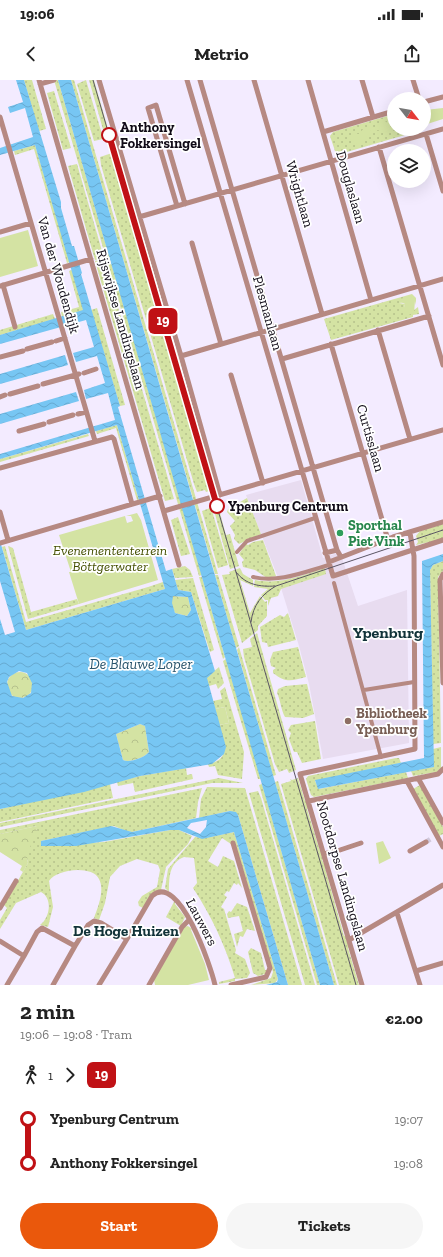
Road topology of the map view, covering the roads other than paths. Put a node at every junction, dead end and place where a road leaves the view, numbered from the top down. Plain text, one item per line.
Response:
1 (101, 80) edge
2 (187, 80) edge
3 (200, 80) edge
4 (254, 80) edge
5 (308, 80) edge
6 (362, 80) edge
7 (413, 80) edge
8 (51, 81) edge
9 (40, 82) edge
10 (417, 92) edge
11 (443, 97) edge
12 (431, 100) edge
13 (387, 113) edge
14 (0, 116) edge
15 (373, 117) junction
16 (443, 129) edge
17 (2, 130) edge
18 (323, 132) junction
19 (431, 133) edge
20 (419, 136) edge
21 (427, 136) edge
22 (379, 147) junction
23 (332, 161) junction
24 (282, 176) junction
25 (233, 190) junction
26 (443, 191) edge
27 (221, 194) junction
28 (185, 204) junction
29 (177, 206) junction
30 (139, 217) junction
31 (31, 223) junction
32 (0, 232) edge
33 (192, 243) dead end
34 (91, 259) junction
35 (45, 272) junction
36 (443, 279) edge
37 (1, 285) edge
38 (419, 286) junction
39 (371, 300) junction
40 (322, 314) junction
41 (429, 316) junction
42 (15, 327) dead end
43 (274, 329) junction
44 (378, 330) junction
45 (260, 333) junction
46 (65, 338) junction
47 (221, 344) junction
48 (331, 344) junction
49 (181, 356) junction
50 (0, 357) edge
51 (282, 359) junction
52 (443, 365) edge
53 (96, 370) dead end
54 (80, 374) junction
55 (231, 375) dead end
56 (5, 396) edge
57 (86, 412) junction
58 (443, 430) edge
59 (19, 431) dead end
60 (410, 439) junction
61 (95, 441) junction
62 (363, 453) junction
63 (0, 468) edge
64 (313, 468) junction
65 (302, 471) junction
66 (263, 483) junction
67 (220, 495) junction
68 (160, 496) junction
69 (132, 504) junction
70 (164, 511) junction
71 (0, 512) edge
72 (315, 518) junction
73 (443, 522) edge
74 (410, 533) junction
75 (8, 540) junction
76 (388, 540) junction
77 (443, 540) edge
78 (1, 542) edge
79 (337, 550) junction
80 (413, 550) junction
81 (237, 552) dead end
82 (325, 553) junction
83 (341, 557) junction
84 (329, 564) junction
85 (179, 565) dead end
86 (443, 574) edge
87 (253, 577) dead end
88 (334, 584) dead end
89 (442, 620) edge
90 (414, 682) junction
91 (443, 683) edge
92 (364, 690) junction
93 (381, 757) junction
94 (443, 769) edge
95 (418, 778) junction
96 (407, 781) junction
97 (309, 801) junction
98 (443, 823) edge
99 (426, 842) tunnel mouth
100 (233, 843) dead end
101 (361, 843) dead end
102 (443, 846) edge
103 (340, 850) dead end
104 (333, 851) dead end
105 (410, 851) dead end
106 (324, 854) junction
107 (16, 881) dead end
108 (443, 885) edge
109 (0, 908) edge
110 (397, 913) junction
111 (189, 920) junction
112 (127, 939) junction
113 (349, 940) junction
114 (0, 942) edge
115 (75, 946) junction
116 (24, 956) junction
117 (443, 963) edge
118 (416, 971) junction
119 (248, 983) edge
120 (7, 985) edge
121 (53, 985) edge
122 (99, 985) edge
123 (148, 985) edge
124 (215, 985) edge
125 (231, 985) edge
126 (362, 985) edge
127 (420, 985) edge

1 - 30 street
2 - 27 street, Plesmanlaan
3 - 25 street, Plesmanlaan
4 - 24 street, Wrightlaan
5 - 18 street, Douglaslaan
6 - 15 street
7 - 10 street
8 - 9 street
9 - 34 street, Rijswijkse Landingslaan
11 - 12 street
13 - 15 street
14 - 17 street, Van der Woudendijk
15 - 18 street
16 - 19 street
17 - 31 street, Van der Woudendijk
18 - 23 street, Douglaslaan
20 - 22 street
21 - 26 street
22 - 23 street
22 - 38 street
23 - 24 street
23 - 39 street, Douglaslaan
24 - 25 street
24 - 40 street, Wrightlaan
25 - 27 street
25 - 43 street, Plesmanlaan
27 - 28 street
27 - 45 street, Plesmanlaan
28 - 29 street
28 - 29 street
29 - 30 street
30 - 49 street
31 - 32 street
31 - 35 street, Van der Woudendijk
33 - 47 street
34 - 35 street
34 - 68 street, Rijswijkse Landingslaan
35 - 37 street
35 - 46 street, Van der Woudendijk
36 - 38 street
37 - 42 street
38 - 39 street
38 - 41 street
39 - 40 street
40 - 43 street
41 - 44 street
41 - 52 street
43 - 45 street
43 - 51 street, Plesmanlaan
44 - 48 street
44 - 60 street
45 - 47 street
45 - 65 street, Plesmanlaan
46 - 50 street
46 - 54 street, Van der Woudendijk
47 - 49 street
48 - 51 street
48 - 62 street, Curtisslaan
49 - 67 street
51 - 64 street, Plesmanlaan
53 - 54 street
54 - 56 street
54 - 57 street, Van der Woudendijk
55 - 66 street
57 - 59 street
57 - 61 street, Van der Woudendijk
58 - 60 street
60 - 62 street
61 - 63 street
61 - 69 street
62 - 64 street
62 - 76 street, Curtisslaan
64 - 65 street
64 - 79 street, Plesmanlaan
65 - 66 street
65 - 72 street, Plesmanlaan
66 - 67 street
67 - 70 street
68 - 69 street
68 - 70 street, Rijswijkse Landingslaan
69 - 75 street
70 - 85 street, Rijswijkse Landingslaan
71 - 75 street
72 - 81 street
72 - 82 street, Plesmanlaan
73 - 74 street
74 - 76 street
74 - 80 street
75 - 78 street
76 - 83 street
77 - 80 street
79 - 82 street
79 - 83 street, Plesmanlaan
80 - 84 street, Plesmanlaan
80 - 90 street
82 - 84 street, Plesmanlaan
83 - 84 street
84 - 87 street
86 - 89 street
88 - 92 street
89 - 91 street
90 - 92 street
90 - 93 street
92 - 93 street
93 - 97 street, Nootdorpse Landingslaan
94 - 95 street
95 - 96 street
95 - 98 street
96 - 97 street
96 - 102 street
97 - 106 street, Nootdorpse Landingslaan
99 - 105 street
100 - 119 street
101 - 103 street
104 - 106 street
106 - 113 street, Nootdorpse Landingslaan
107 - 109 street
108 - 110 street
110 - 113 street
110 - 118 street
111 - 112 street, Lauwers
111 - 123 street
111 - 124 street, Lauwers
112 - 115 street
112 - 122 street
113 - 126 street, Nootdorpse Landingslaan
114 - 116 street
115 - 116 street
115 - 121 street
116 - 120 street
117 - 118 street
118 - 127 street
119 - 125 street

